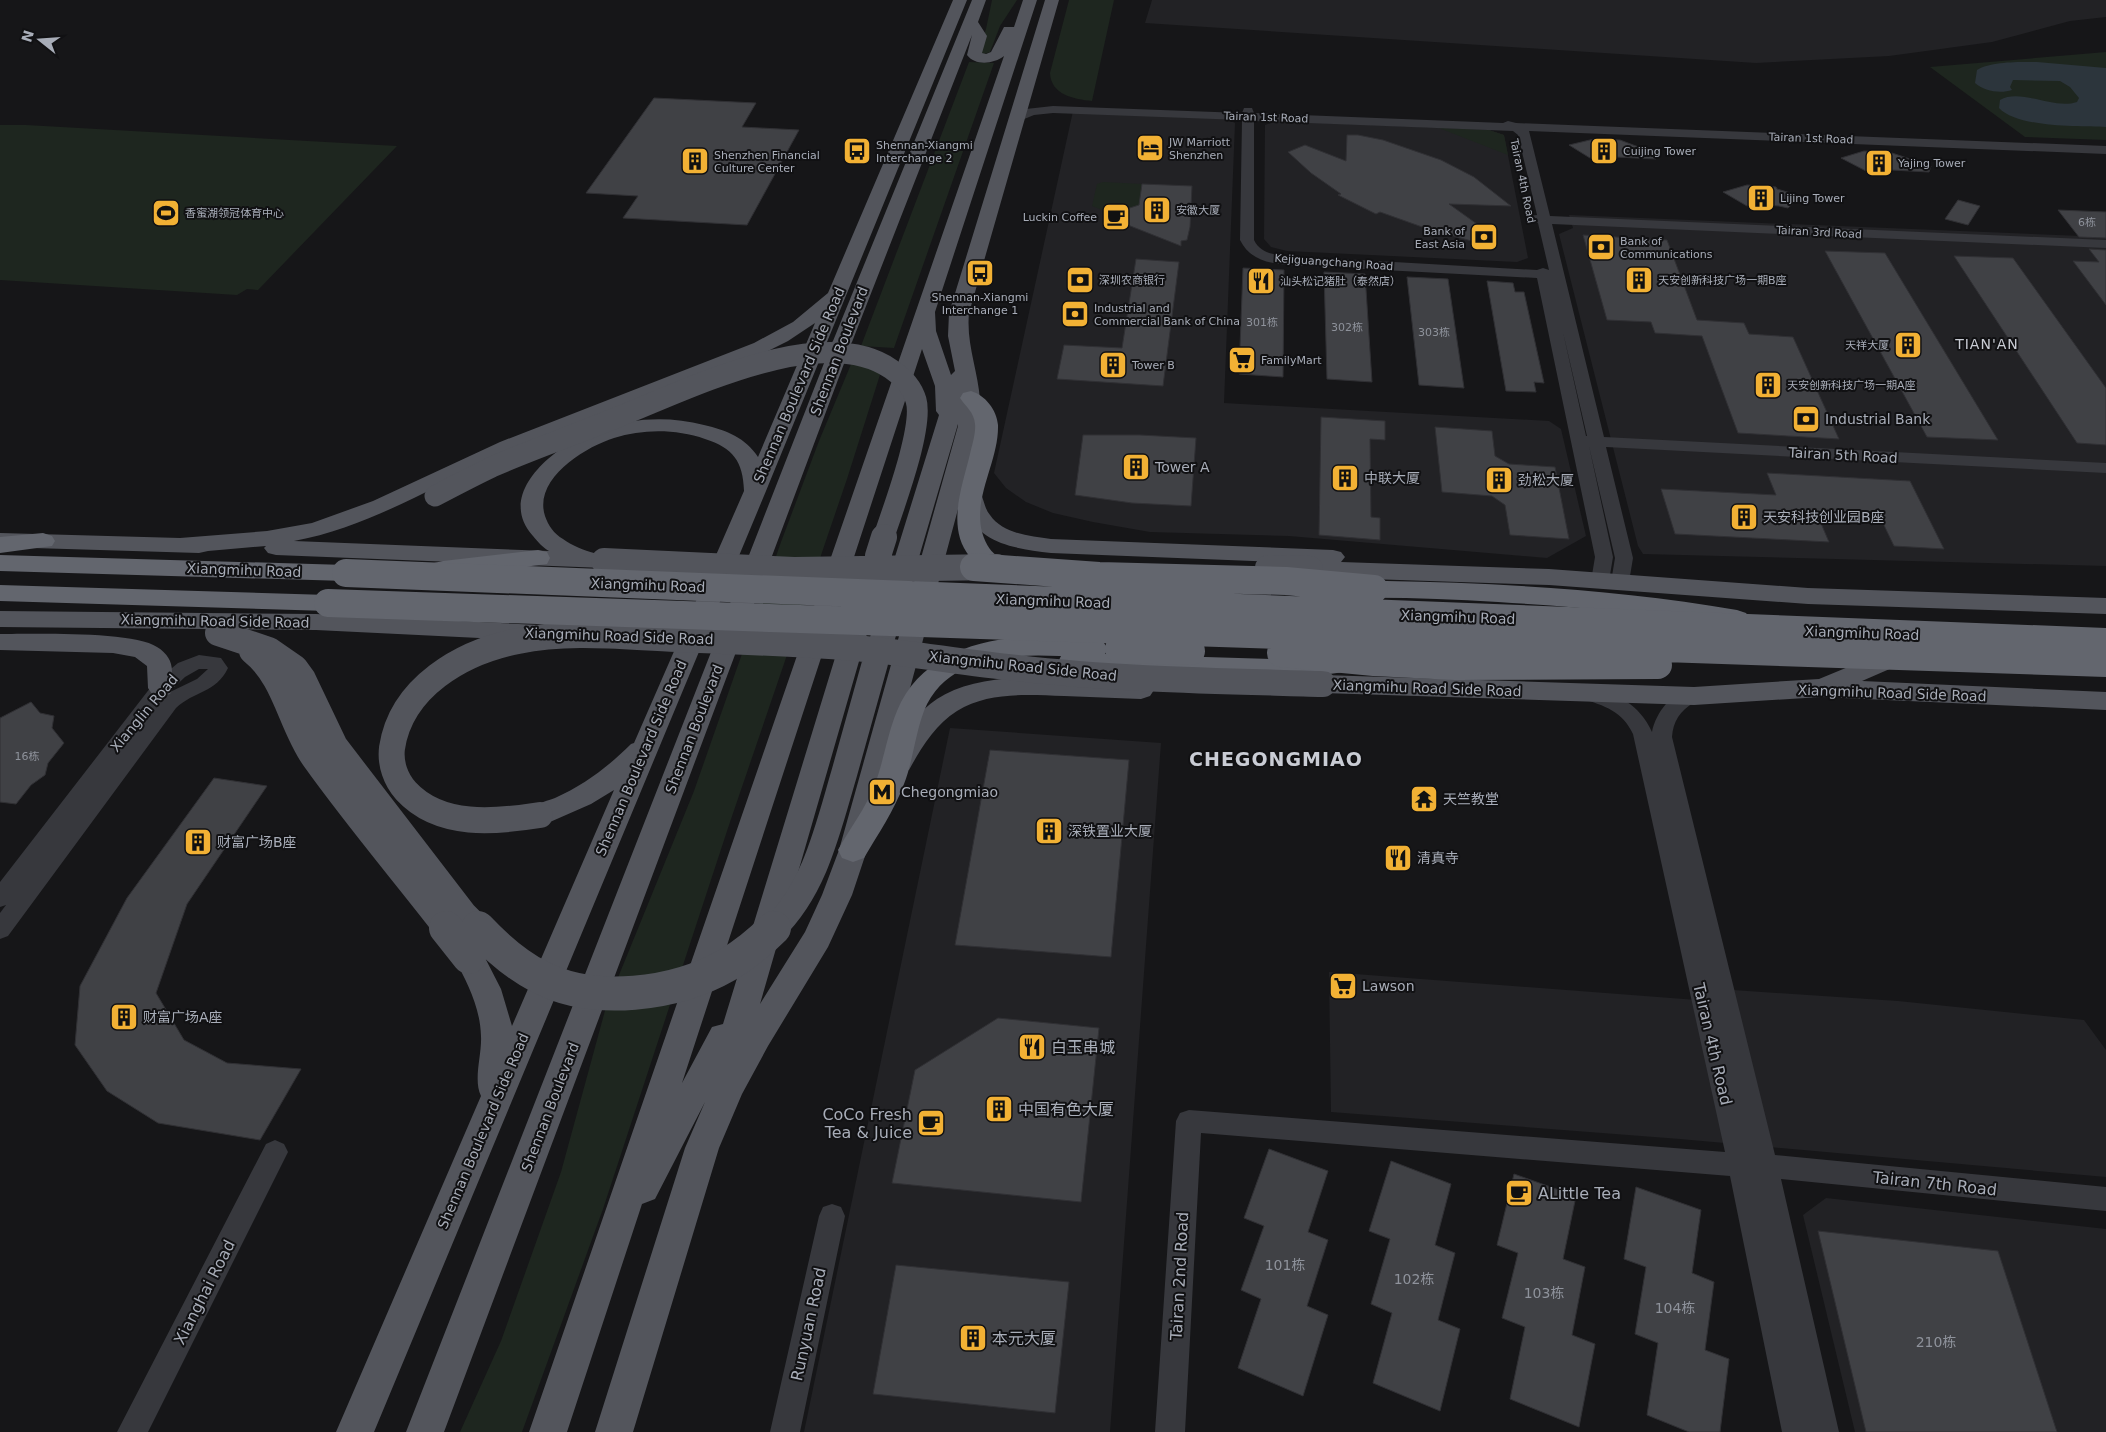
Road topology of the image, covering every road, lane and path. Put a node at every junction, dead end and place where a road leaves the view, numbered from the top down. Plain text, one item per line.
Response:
1 (1052, 0) edge
2 (970, 6) edge
3 (1033, 11) edge
4 (950, 74) junction
5 (1027, 84) junction
6 (1254, 114) junction
7 (1017, 118) junction
8 (1516, 126) junction
9 (906, 129) junction
10 (2106, 150) edge
11 (1539, 222) junction
12 (2106, 244) edge
13 (2106, 250) edge
14 (1550, 272) junction
15 (843, 280) junction
16 (927, 305) junction
17 (962, 363) junction
18 (970, 398) junction
19 (944, 434) junction
20 (1580, 445) junction
21 (1598, 446) junction
22 (2106, 468) edge
23 (2106, 478) edge
24 (429, 491) junction
25 (755, 491) junction
26 (971, 495) junction
27 (0, 540) edge
28 (43, 541) junction
29 (0, 545) edge
30 (182, 546) junction
31 (247, 548) junction
32 (360, 551) joint
33 (538, 558) junction
34 (604, 561) junction
35 (0, 562) edge
36 (974, 567) junction
37 (1455, 572) junction
38 (389, 575) junction
39 (1610, 582) junction
40 (1374, 589) junction
41 (0, 593) edge
42 (2102, 608) edge
43 (322, 613) junction
44 (0, 619) edge
45 (134, 620) junction
46 (218, 633) junction
47 (569, 635) junction
48 (0, 642) edge
49 (1804, 642) junction
50 (2106, 642) edge
51 (2106, 651) edge
52 (959, 661) junction
53 (1386, 663) junction
54 (2106, 663) edge
55 (161, 688) junction
56 (1821, 688) junction
57 (1474, 690) junction
58 (1582, 693) junction
59 (1694, 696) junction
60 (2070, 699) junction
61 (2106, 701) edge
62 (2106, 707) edge
63 (650, 737) junction
64 (890, 784) junction
65 (853, 850) junction
66 (0, 898) edge
67 (0, 930) edge
68 (750, 985) junction
69 (1189, 1121) joint
70 (702, 1148) junction
71 (276, 1152) dead end
72 (473, 1154) junction
73 (1753, 1166) junction
74 (2106, 1199) edge
75 (832, 1216) dead end
76 (607, 1257) junction
77 (132, 1432) edge
78 (355, 1432) edge
79 (426, 1432) edge
80 (548, 1432) edge
81 (614, 1432) edge
82 (785, 1432) edge
83 (1170, 1432) edge
84 (1797, 1432) edge
85 (1824, 1432) edge

1 - 3 main road
2 - 3 main road
2 - 4 main road, Shennan Boulevard
2 - 9 main road, Shennan Boulevard Side Road
3 - 5 main road
3 - 16 main road
4 - 9 main road
4 - 79 main road, Shennan Boulevard
5 - 6 street, Tairan 1st Road
5 - 7 main road
6 - 7 street, Tairan 1st Road
6 - 8 street, Tairan 1st Road
6 - 14 street, Kejiguangchang Road
7 - 17 main road
8 - 10 street, Tairan 1st Road
8 - 11 street, Tairan 4th Road
9 - 15 main road, Shennan Boulevard Side Road
11 - 12 street, Tairan 3rd Road
11 - 13 street, Tairan 3rd Road
11 - 14 street, Tairan 4th Road
14 - 20 street, Tairan 4th Road
14 - 21 street, Tairan 4th Road
15 - 24 main road
15 - 25 main road, Shennan Boulevard Side Road
16 - 19 main road
16 - 76 main road
17 - 18 main road
17 - 19 main road
18 - 26 highway
18 - 65 main road
19 - 46 main road, bridge
20 - 21 street, Tairan 5th Road
20 - 39 street, Tairan 4th Road
21 - 22 street, Tairan 5th Road
21 - 23 street, Tairan 5th Road
21 - 39 street, Tairan 4th Road
24 - 30 main road
24 - 31 main road
24 - 68 main road, bridge
25 - 34 main road
25 - 63 main road, Shennan Boulevard Side Road
26 - 37 main road
26 - 40 highway, bridge
27 - 28 main road
28 - 29 highway
28 - 30 main road
30 - 31 main road
31 - 32 main road
32 - 33 main road
33 - 34 main road
33 - 38 highway, bridge
34 - 36 main road, bridge
35 - 38 highway, Xiangmihu Road, bridge
36 - 37 main road, bridge
36 - 40 highway, bridge
37 - 39 main road
38 - 49 highway, Xiangmihu Road, bridge
39 - 42 main road
40 - 49 highway, bridge
41 - 43 highway, Xiangmihu Road
43 - 45 main road, Xiangmihu Road Side Road
43 - 47 main road, Xiangmihu Road Side Road, bridge
43 - 49 highway, Xiangmihu Road, bridge
44 - 45 main road, Xiangmihu Road Side Road
45 - 46 main road
46 - 72 main road, bridge
47 - 52 main road, Xiangmihu Road Side Road, bridge
47 - 63 main road, bridge
48 - 55 main road
49 - 50 highway, Xiangmihu Road, bridge
49 - 53 highway, bridge
49 - 54 highway, Xiangmihu Road, bridge
51 - 56 main road
52 - 53 highway, bridge
52 - 57 main road, Xiangmihu Road Side Road, bridge
53 - 64 highway, bridge
55 - 66 street, Xianglin Road
55 - 67 street, Xianglin Road
56 - 59 main road, Xiangmihu Road Side Road
56 - 60 main road, Xiangmihu Road Side Road
57 - 58 main road, Xiangmihu Road Side Road
57 - 64 main road
58 - 59 main road, Xiangmihu Road Side Road
58 - 73 street, Tairan 4th Road
59 - 73 street, Tairan 4th Road
60 - 61 main road, Xiangmihu Road Side Road
60 - 62 street
63 - 72 main road, Shennan Boulevard Side Road
64 - 65 highway
65 - 70 main road
68 - 70 main road
68 - 76 main road
69 - 73 street, Tairan 7th Road
69 - 83 street, Tairan 2nd Road
70 - 81 main road
71 - 77 street, Xianghai Road
72 - 78 main road, Shennan Boulevard Side Road
73 - 74 street, Tairan 7th Road
73 - 84 street, Tairan 4th Road
73 - 85 street, Tairan 4th Road
75 - 82 street, Runyuan Road
76 - 80 main road

